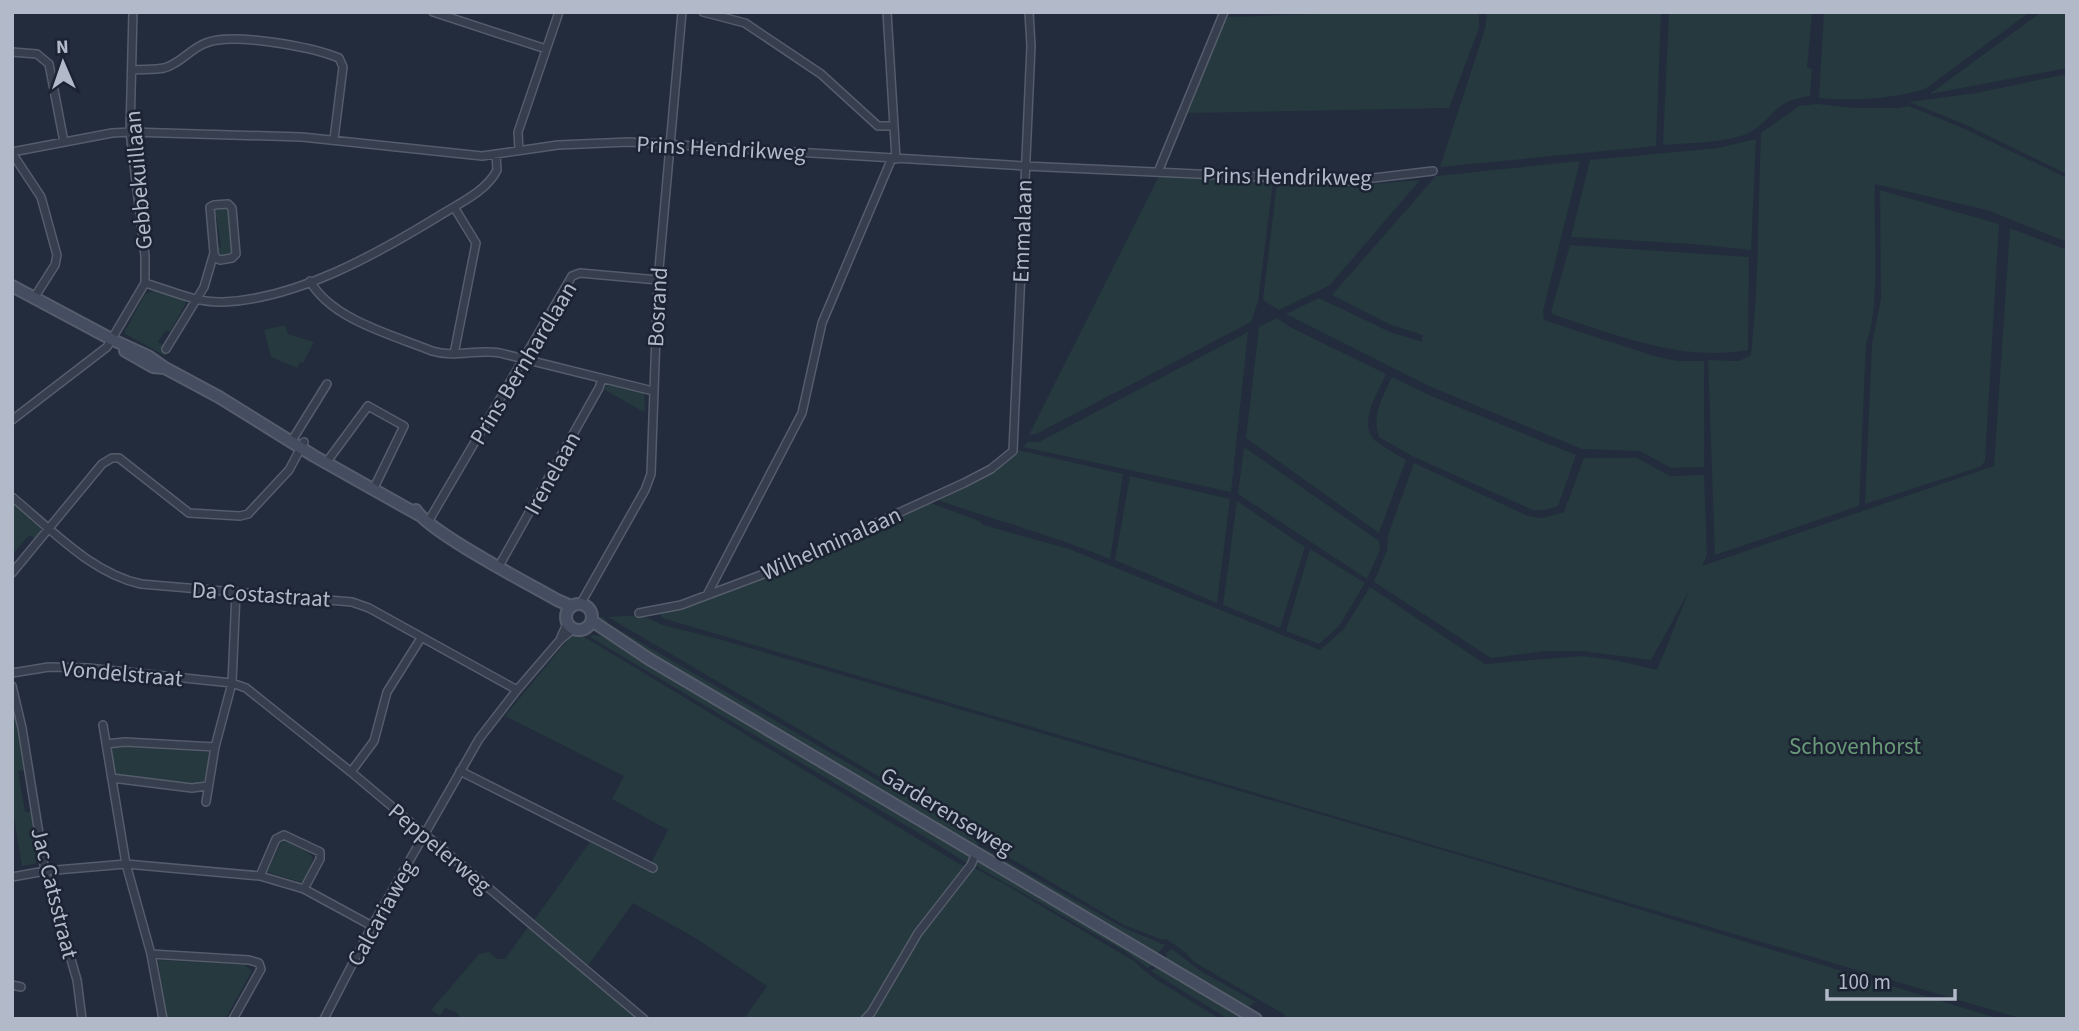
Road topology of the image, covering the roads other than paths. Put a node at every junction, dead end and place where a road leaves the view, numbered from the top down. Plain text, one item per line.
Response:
1 (133, 12) edge
2 (433, 12) edge
3 (559, 12) edge
4 (682, 12) edge
5 (703, 12) edge
6 (887, 12) edge
7 (1029, 12) edge
8 (1224, 12) edge
9 (546, 49) junction
10 (12, 52) edge
11 (132, 70) junction
12 (894, 126) junction
13 (130, 132) junction
14 (334, 139) junction
15 (64, 142) junction
16 (670, 145) junction
17 (519, 150) junction
18 (12, 152) edge
19 (496, 155) junction
20 (894, 159) junction
21 (1025, 166) junction
22 (1158, 172) junction
23 (1433, 172) dead end
24 (454, 207) junction
25 (214, 253) junction
26 (658, 280) junction
27 (310, 281) junction
28 (145, 283) junction
29 (12, 286) edge
30 (34, 298) junction
31 (198, 299) junction
32 (113, 340) junction
33 (166, 349) dead end
34 (454, 354) junction
35 (524, 359) junction
36 (602, 379) junction
37 (327, 384) dead end
38 (653, 391) junction
39 (12, 420) edge
40 (298, 442) junction
41 (1013, 451) joint
42 (328, 460) junction
43 (375, 487) junction
44 (12, 497) edge
45 (424, 519) junction
46 (50, 528) junction
47 (499, 566) junction
48 (12, 573) edge
49 (236, 593) junction
50 (706, 595) junction
51 (576, 606) junction
52 (639, 613) dead end
53 (590, 623) junction
54 (570, 626) junction
55 (421, 638) junction
56 (12, 673) edge
57 (232, 683) junction
58 (12, 686) edge
59 (517, 690) junction
60 (103, 724) dead end
61 (106, 744) junction
62 (215, 747) junction
63 (460, 771) junction
64 (351, 772) junction
65 (112, 778) junction
66 (207, 786) junction
67 (206, 802) dead end
68 (425, 834) junction
69 (976, 853) junction
70 (126, 864) junction
71 (653, 868) dead end
72 (45, 871) junction
73 (260, 876) junction
74 (12, 877) edge
75 (304, 889) junction
76 (372, 926) junction
77 (151, 954) junction
78 (12, 985) edge
79 (21, 987) dead end
80 (82, 1019) edge
81 (163, 1019) edge
82 (233, 1019) edge
83 (324, 1019) edge
84 (644, 1019) edge
85 (865, 1019) edge
86 (1256, 1019) edge

1 - 11 street, Gebbekuillaan
2 - 9 street
3 - 9 street
4 - 16 street, Bosrand
5 - 12 street
6 - 12 street
7 - 21 street, Emmalaan
8 - 22 street
9 - 17 street
10 - 15 street
11 - 13 street, Gebbekuillaan
11 - 14 street
12 - 20 street
13 - 14 street, Prins Hendrikweg
13 - 15 street, Prins Hendrikweg
13 - 28 street, Gebbekuillaan
14 - 19 street, Prins Hendrikweg
15 - 18 street, Prins Hendrikweg
16 - 17 street, Prins Hendrikweg
16 - 20 street, Prins Hendrikweg
16 - 26 street, Bosrand
17 - 19 street, Prins Hendrikweg
18 - 30 street
19 - 24 street
20 - 21 street, Prins Hendrikweg
20 - 50 street
21 - 22 street, Prins Hendrikweg
21 - 41 street, Emmalaan
22 - 23 street, Prins Hendrikweg
24 - 27 street
24 - 34 street
25 - 25 street
25 - 31 street
26 - 35 street, Prins Bernhardlaan
26 - 38 street, Bosrand
27 - 31 street
27 - 34 street
28 - 31 street
28 - 32 street, Gebbekuillaan
29 - 30 main road
30 - 32 main road
31 - 33 street
32 - 39 street
32 - 40 main road
34 - 35 street
35 - 36 street
35 - 45 street, Prins Bernhardlaan
36 - 38 street
36 - 47 street, Irenelaan
37 - 40 street
38 - 51 street, Bosrand
40 - 42 main road
40 - 46 street
41 - 50 street, Wilhelminalaan
42 - 43 main road
42 - 43 street
43 - 45 main road
44 - 46 street, Da Costastraat
45 - 47 main road
46 - 48 street
46 - 49 street, Da Costastraat
47 - 51 main road
49 - 55 street, Da Costastraat
49 - 57 street
50 - 52 street, Wilhelminalaan
51 - 53 main road
51 - 54 main road
53 - 54 main road
53 - 69 main road, Garderenseweg
54 - 59 street, Calcariaweg
55 - 59 street, Da Costastraat
55 - 64 street
56 - 57 street, Vondelstraat
57 - 62 street
57 - 64 street, Peppelerweg
58 - 72 street, Jac Catsstraat
59 - 63 street, Calcariaweg
60 - 61 street
61 - 62 street
61 - 65 street
62 - 66 street
63 - 68 street, Calcariaweg
63 - 71 street
64 - 68 street, Peppelerweg
65 - 66 street
65 - 70 street
66 - 67 street
68 - 76 street, Calcariaweg
68 - 84 street, Peppelerweg
69 - 85 street
69 - 86 main road, Garderenseweg
70 - 72 street
70 - 73 street
70 - 77 street
72 - 74 street
72 - 80 street, Jac Catsstraat
73 - 75 street
73 - 75 street
75 - 76 street
76 - 83 street, Calcariaweg
77 - 81 street
77 - 82 street
78 - 79 street

